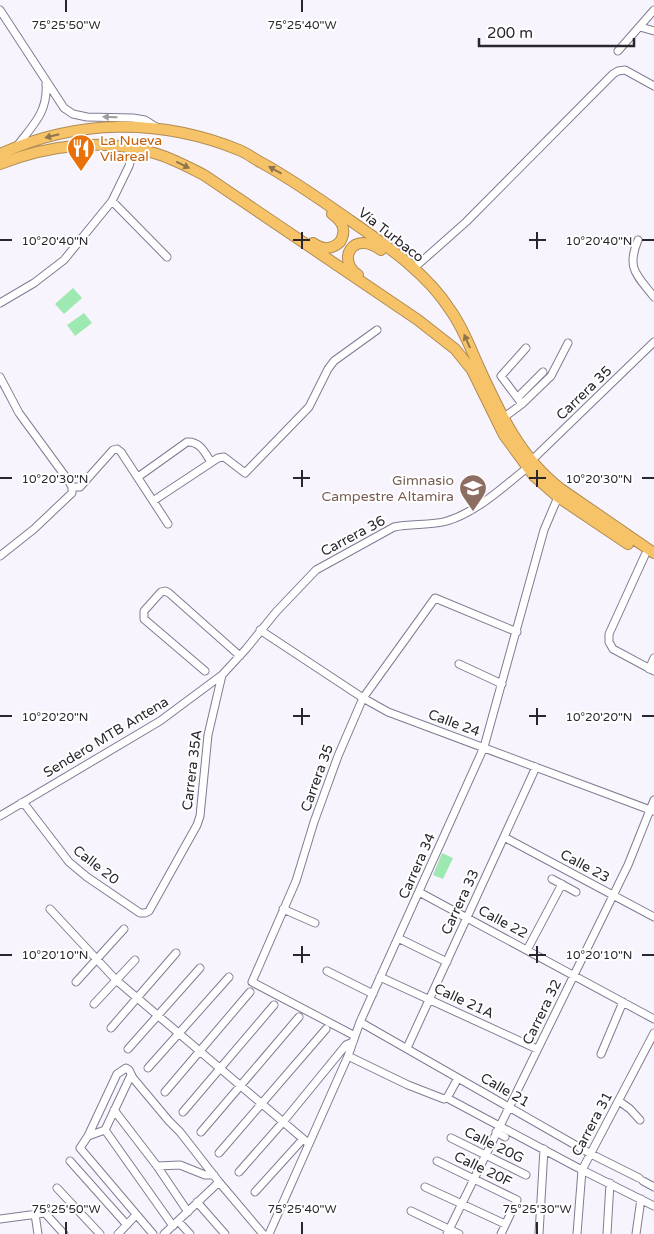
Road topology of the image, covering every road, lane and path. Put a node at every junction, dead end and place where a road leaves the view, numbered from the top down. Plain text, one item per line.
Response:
1 (0, 10) edge
2 (654, 10) edge
3 (640, 27) junction
4 (654, 31) edge
5 (618, 51) dead end
6 (46, 84) junction
7 (654, 86) edge
8 (156, 127) junction
9 (17, 146) junction
10 (134, 149) junction
11 (0, 154) edge
12 (0, 164) edge
13 (294, 180) junction
14 (112, 201) junction
15 (272, 221) junction
16 (638, 240) dead end
17 (167, 257) dead end
18 (413, 269) junction
19 (427, 281) junction
20 (654, 297) edge
21 (0, 302) edge
22 (418, 320) junction
23 (377, 330) dead end
24 (654, 342) edge
25 (568, 343) dead end
26 (526, 348) dead end
27 (543, 372) dead end
28 (0, 377) edge
29 (518, 397) junction
30 (522, 404) junction
31 (503, 418) junction
32 (211, 462) junction
33 (529, 464) junction
34 (138, 477) junction
35 (72, 487) junction
36 (558, 497) junction
37 (153, 501) junction
38 (168, 524) dead end
39 (649, 554) edge
40 (0, 556) edge
41 (654, 561) edge
42 (260, 630) junction
43 (517, 632) junction
44 (240, 656) junction
45 (654, 658) edge
46 (459, 664) dead end
47 (652, 670) edge
48 (206, 671) dead end
49 (222, 676) junction
50 (502, 684) junction
51 (363, 698) junction
52 (484, 747) junction
53 (536, 767) junction
54 (654, 800) edge
55 (21, 803) junction
56 (652, 811) edge
57 (0, 816) edge
58 (504, 837) junction
59 (552, 879) dead end
60 (562, 884) junction
61 (419, 892) junction
62 (576, 892) dead end
63 (614, 895) junction
64 (282, 908) junction
65 (50, 909) dead end
66 (145, 913) joint
67 (467, 917) junction
68 (654, 917) edge
69 (315, 923) dead end
70 (124, 929) dead end
71 (398, 938) junction
72 (527, 950) junction
73 (176, 953) dead end
74 (96, 960) junction
75 (134, 960) dead end
76 (447, 962) junction
77 (200, 968) dead end
78 (327, 971) dead end
79 (574, 975) junction
80 (229, 977) dead end
81 (380, 977) junction
82 (116, 980) junction
83 (76, 982) dead end
84 (250, 992) dead end
85 (373, 994) junction
86 (137, 997) junction
87 (430, 998) junction
88 (623, 1002) junction
89 (94, 1004) dead end
90 (274, 1004) dead end
91 (158, 1015) junction
92 (299, 1017) dead end
93 (654, 1019) edge
94 (360, 1022) junction
95 (111, 1028) dead end
96 (326, 1029) dead end
97 (179, 1033) junction
98 (654, 1034) edge
99 (354, 1039) junction
100 (407, 1048) junction
101 (128, 1049) dead end
102 (537, 1049) junction
103 (200, 1052) junction
104 (601, 1054) dead end
105 (348, 1056) junction
106 (148, 1068) dead end
107 (220, 1068) junction
108 (131, 1075) junction
109 (458, 1078) junction
110 (240, 1086) junction
111 (165, 1092) dead end
112 (447, 1098) junction
113 (618, 1101) junction
114 (262, 1104) junction
115 (509, 1107) junction
116 (114, 1110) junction
117 (182, 1112) dead end
118 (640, 1120) dead end
119 (283, 1122) junction
120 (500, 1125) junction
121 (105, 1130) junction
122 (201, 1132) dead end
123 (496, 1132) junction
124 (88, 1136) junction
125 (505, 1137) dead end
126 (452, 1138) dead end
127 (305, 1141) junction
128 (544, 1149) junction
129 (219, 1153) dead end
130 (591, 1154) junction
131 (485, 1155) junction
132 (70, 1161) dead end
133 (437, 1161) dead end
134 (157, 1166) junction
135 (582, 1170) junction
136 (239, 1172) dead end
137 (526, 1175) dead end
138 (214, 1176) junction
139 (474, 1179) junction
140 (219, 1182) junction
141 (610, 1183) junction
142 (425, 1187) dead end
143 (654, 1187) edge
144 (57, 1188) dead end
145 (255, 1192) dead end
146 (641, 1199) junction
147 (198, 1202) junction
148 (462, 1204) junction
149 (654, 1206) edge
150 (411, 1211) dead end
151 (188, 1212) junction
152 (35, 1214) junction
153 (136, 1215) junction
154 (0, 1219) edge
155 (175, 1223) junction
156 (505, 1224) junction
157 (127, 1225) junction
158 (448, 1232) edge
159 (38, 1234) edge
160 (64, 1234) edge
161 (100, 1234) edge
162 (118, 1234) edge
163 (153, 1234) edge
164 (164, 1234) edge
165 (190, 1234) edge
166 (225, 1234) edge
167 (263, 1234) edge
168 (268, 1234) edge
169 (460, 1234) edge
170 (501, 1234) edge
171 (539, 1234) edge
172 (577, 1234) edge
173 (607, 1234) edge
174 (636, 1234) edge

1 - 6 street
2 - 3 street
3 - 4 street
3 - 5 street
8 -> 6 street
6 - 9 street
7 - 18 street
8 -> 9 highway, Vía Turbaco
13 -> 8 highway, Vía Turbaco
9 - 11 highway, Vía Turbaco
10 - 12 highway, Vía Turbaco
10 - 14 street
10 -> 15 highway, Vía Turbaco
13 - 15 highway
13 - 18 highway, Vía Turbaco
14 - 17 street
14 - 21 street
15 - 22 highway, Vía Turbaco
16 - 20 street
18 - 19 highway, Vía Turbaco
19 - 22 highway
31 -> 19 highway, Vía Turbaco
22 - 33 highway, Vía Turbaco
23 - 32 street
24 - 33 street, Carrera 35
25 - 30 street
26 - 29 street
27 - 29 street
28 - 35 street
29 - 30 street
30 - 31 street
31 - 33 highway, Vía Turbaco
32 - 34 street
32 - 37 street
33 - 36 highway, Vía Turbaco
33 - 39 highway, Vía Turbaco
33 - 42 street, Carrera 36
34 - 35 street
34 - 37 street
35 - 40 street
36 - 39 highway, Vía Turbaco
36 - 43 street, Carrera 34
37 - 38 street
39 - 41 highway, Vía Turbaco
39 - 47 street
42 - 44 street, Carrera 36
42 - 51 street, Calle 24
43 - 50 street, Carrera 34
43 - 51 street, Carrera 35
44 - 48 street
44 - 49 street, Carrera 36
45 - 47 street
46 - 50 street
49 - 55 street, Sendero MTB Antena
49 - 66 street, Carrera 35A
50 - 52 street, Carrera 34
51 - 52 street, Calle 24
51 - 64 street, Carrera 35
52 - 53 street, Calle 24
52 - 61 street, Carrera 34
53 - 56 street, Calle 24
53 - 58 street, Carrera 33
54 - 56 street, Carrera 32
55 - 57 street, Sendero MTB Antena
55 - 66 street, Calle 20
56 - 63 street, Carrera 32
58 - 63 street, Calle 23
58 - 67 street, Carrera 33
59 - 60 street
60 - 62 street
60 - 72 street
61 - 67 street, Calle 22
61 - 71 street, Carrera 34
63 - 68 street, Calle 23
63 - 79 street, Carrera 32
64 - 69 street
64 - 99 street, Carrera 35
65 - 74 street
67 - 72 street, Calle 22
67 - 76 street, Carrera 33
70 - 74 street
71 - 76 street
71 - 81 street, Carrera 34
72 - 79 street, Calle 22
73 - 86 street
74 - 82 street
74 - 83 street
75 - 82 street
76 - 87 street, Carrera 33
77 - 91 street
78 - 85 street
79 - 88 street, Calle 22
79 - 102 street, Carrera 32
80 - 97 street
81 - 85 street, Carrera 34
81 - 87 street, Calle 21A
82 - 86 street
82 - 89 street
84 - 103 street
85 - 94 street, Carrera 34
86 - 91 street
86 - 95 street
87 - 100 street, Carrera 33
87 - 102 street, Calle 21A
88 - 93 street, Calle 22
88 - 104 street
90 - 107 street
91 - 97 street
91 - 101 street
92 - 110 street
94 - 99 street, Carrera 34
94 - 100 street, Calle 21
96 - 114 street
97 - 103 street
97 - 106 street
98 - 113 street, Carrera 31
99 - 105 street, Carrera 34
99 - 119 street
100 - 109 street, Calle 21
102 - 115 street, Carrera 32
103 - 107 street
103 - 111 street
105 - 112 street
105 - 127 street, Carrera 34
107 - 110 street
107 - 117 street
108 - 116 street
108 - 124 street
108 - 138 street
109 - 112 street
109 - 115 street, Calle 21
110 - 114 street
110 - 122 street
112 - 120 street
113 - 118 street
113 - 130 street, Carrera 31
114 - 119 street
114 - 129 street
115 - 120 street, Carrera 32
115 - 130 street, Calle 21
116 - 121 street
116 - 134 street
119 - 127 street
119 - 136 street
120 - 123 street, Carrera 32
120 - 128 street
121 - 124 street
121 - 155 street
123 - 125 street
123 - 131 street, Carrera 32
124 - 153 street
126 - 131 street, Calle 20G
127 - 145 street
127 - 168 street, Carrera 34
128 - 135 street
128 - 171 street
130 - 135 street, Carrera 31
130 - 143 street, Calle 21
131 - 137 street, Calle 20G
131 - 139 street, Carrera 32
132 - 157 street
133 - 139 street, Calle 20F
134 - 138 street
134 - 151 street
135 - 141 street
135 - 172 street, Carrera 31
138 - 140 street
139 - 148 street, Carrera 32
139 - 156 street, Calle 20F
140 - 147 street
140 - 167 street
141 - 146 street
141 - 173 street
142 - 148 street
144 - 161 street
146 - 149 street
146 - 174 street
147 - 151 street
147 - 166 street
148 - 156 street
148 - 158 street, Carrera 32
150 - 158 street
151 - 155 street
152 - 154 street
152 - 159 street
152 - 160 street
153 - 157 street
153 - 163 street
155 - 164 street
155 - 165 street
156 - 170 street
157 - 162 street
158 - 169 street

